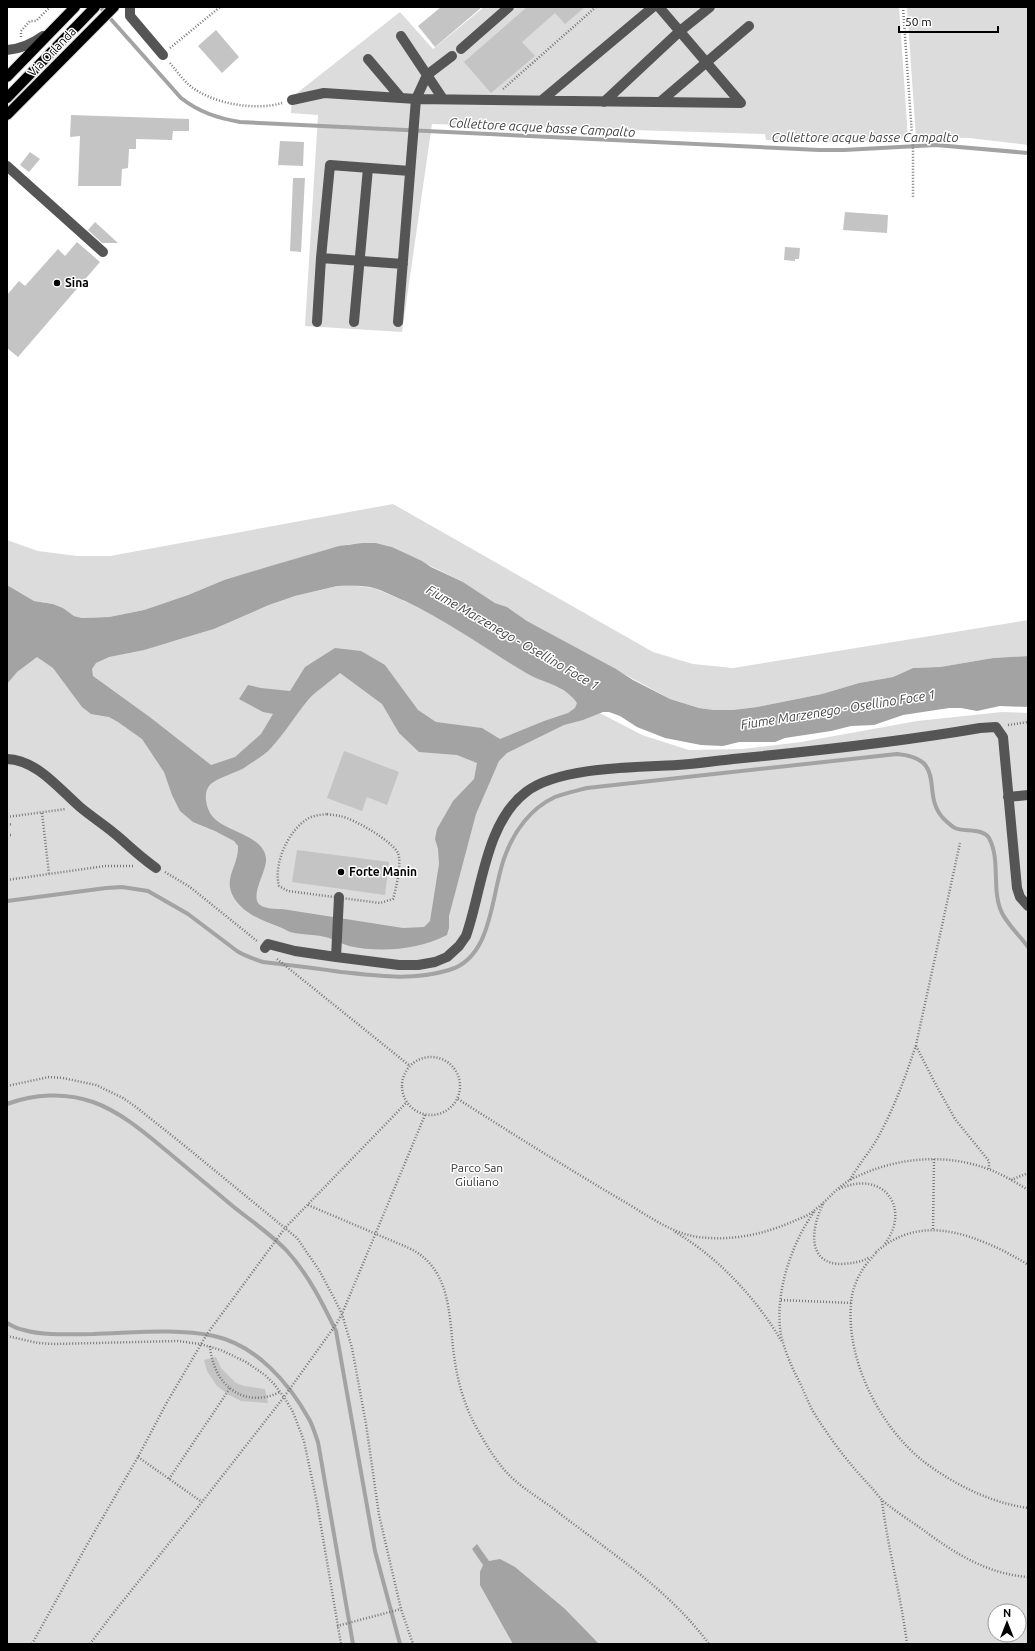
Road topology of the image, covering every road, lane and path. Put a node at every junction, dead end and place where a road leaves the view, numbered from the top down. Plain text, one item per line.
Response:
1 (50, 7) edge
2 (75, 7) edge
3 (95, 7) edge
4 (114, 7) edge
5 (130, 7) edge
6 (220, 7) edge
7 (509, 7) edge
8 (596, 7) edge
9 (652, 7) edge
10 (659, 7) edge
11 (710, 7) edge
12 (903, 7) edge
13 (59, 23) junction
14 (749, 26) dead end
15 (680, 31) junction
16 (400, 36) dead end
17 (18, 40) dead end
18 (461, 49) dead end
19 (7, 50) edge
20 (163, 54) junction
21 (452, 56) dead end
22 (368, 59) dead end
23 (706, 62) junction
24 (427, 75) junction
25 (7, 77) edge
26 (7, 98) edge
27 (401, 98) junction
28 (416, 99) junction
29 (444, 99) junction
30 (292, 100) joint
31 (490, 100) junction
32 (542, 100) junction
33 (604, 102) junction
34 (660, 102) junction
35 (7, 115) edge
36 (7, 166) edge
37 (368, 168) junction
38 (410, 170) junction
39 (913, 198) dead end
40 (103, 252) dead end
41 (321, 258) junction
42 (360, 260) junction
43 (403, 264) junction
44 (317, 322) dead end
45 (354, 322) dead end
46 (398, 322) dead end
47 (1028, 722) edge
48 (996, 727) junction
49 (7, 760) edge
50 (1028, 795) edge
51 (1008, 797) junction
52 (80, 807) junction
53 (42, 813) junction
54 (7, 817) edge
55 (7, 824) edge
56 (12, 824) dead end
57 (7, 835) edge
58 (11, 835) dead end
59 (960, 843) dead end
60 (136, 866) dead end
61 (156, 868) joint
62 (49, 874) junction
63 (7, 880) edge
64 (339, 897) junction
65 (1028, 906) edge
66 (265, 948) joint
67 (275, 956) dead end
68 (336, 957) junction
69 (916, 1045) junction
70 (410, 1066) junction
71 (7, 1086) edge
72 (458, 1099) junction
73 (407, 1102) junction
74 (425, 1115) junction
75 (934, 1159) junction
76 (989, 1169) junction
77 (1028, 1173) edge
78 (850, 1180) junction
79 (1011, 1180) junction
80 (1028, 1190) edge
81 (832, 1194) junction
82 (825, 1200) junction
83 (308, 1205) junction
84 (816, 1210) junction
85 (666, 1226) junction
86 (286, 1228) junction
87 (933, 1229) junction
88 (375, 1234) junction
89 (882, 1247) junction
90 (876, 1252) junction
91 (1028, 1264) edge
92 (781, 1300) junction
93 (851, 1303) junction
94 (342, 1314) junction
95 (7, 1336) edge
96 (200, 1344) junction
97 (210, 1346) junction
98 (784, 1346) junction
99 (230, 1388) junction
100 (280, 1392) junction
101 (284, 1397) junction
102 (138, 1457) junction
103 (169, 1479) junction
104 (882, 1500) junction
105 (202, 1502) junction
106 (1028, 1508) edge
107 (1028, 1577) edge
108 (401, 1609) junction
109 (337, 1626) junction
110 (32, 1644) edge
111 (90, 1644) edge
112 (341, 1644) edge
113 (413, 1644) edge
114 (709, 1644) edge
115 (907, 1644) edge

1 - 17 path
2 - 13 main road, Via Orlanda
3 - 26 main road
4 - 35 main road, Via Orlanda
5 - 20 street
6 - 20 path
7 - 18 street
8 - 31 path
9 - 32 street
10 - 15 street
11 - 15 street
12 - 39 path
13 - 19 street
13 - 25 main road, Via Orlanda
14 - 23 street
15 - 23 street
15 - 33 street
16 - 24 street
20 - 30 path
21 - 24 street
22 - 27 street
23 - 34 street
23 - 34 street
24 - 28 street
24 - 29 street
27 - 28 street
27 - 30 street
28 - 29 street
28 - 38 street
29 - 31 street
31 - 32 street
32 - 33 street
33 - 34 street
36 - 40 street
37 - 38 street
37 - 41 street
37 - 42 street
38 - 43 street
41 - 42 street
41 - 44 street
42 - 43 street
42 - 45 street
43 - 46 street
47 - 48 path
48 - 51 street
48 - 68 street
49 - 52 street
50 - 51 street
51 - 65 street
52 - 53 path
52 - 61 street
53 - 54 path
53 - 62 path
55 - 56 path
57 - 58 path
59 - 69 path
60 - 62 path
61 - 66 path
62 - 63 path
64 - 64 path
64 - 68 street
66 - 68 street
67 - 70 path
69 - 76 path
69 - 78 path
70 - 72 path
70 - 73 path
71 - 86 path
72 - 74 path
72 - 85 path
73 - 74 path
73 - 83 path
74 - 88 path
75 - 76 path
75 - 78 path
75 - 87 path
76 - 79 path
77 - 79 path
78 - 81 path
79 - 80 path
81 - 82 path
81 - 89 path
82 - 84 path
82 - 90 path
83 - 86 path
83 - 88 path
84 - 85 path
84 - 92 path
85 - 98 path
86 - 94 path
86 - 96 path
87 - 89 path
87 - 91 path
88 - 94 path
88 - 114 path
89 - 90 path
90 - 93 path
92 - 93 path
92 - 98 path
93 - 106 path
94 - 101 path
94 - 108 path
95 - 96 path
96 - 97 path
96 - 102 path
97 - 99 path
97 - 100 path
98 - 104 path
99 - 100 path
99 - 103 path
100 - 101 path
101 - 105 path
101 - 109 path
102 - 103 path
102 - 110 path
103 - 105 path
104 - 107 path
104 - 115 path
105 - 111 path
108 - 109 path
108 - 113 path
109 - 112 path

